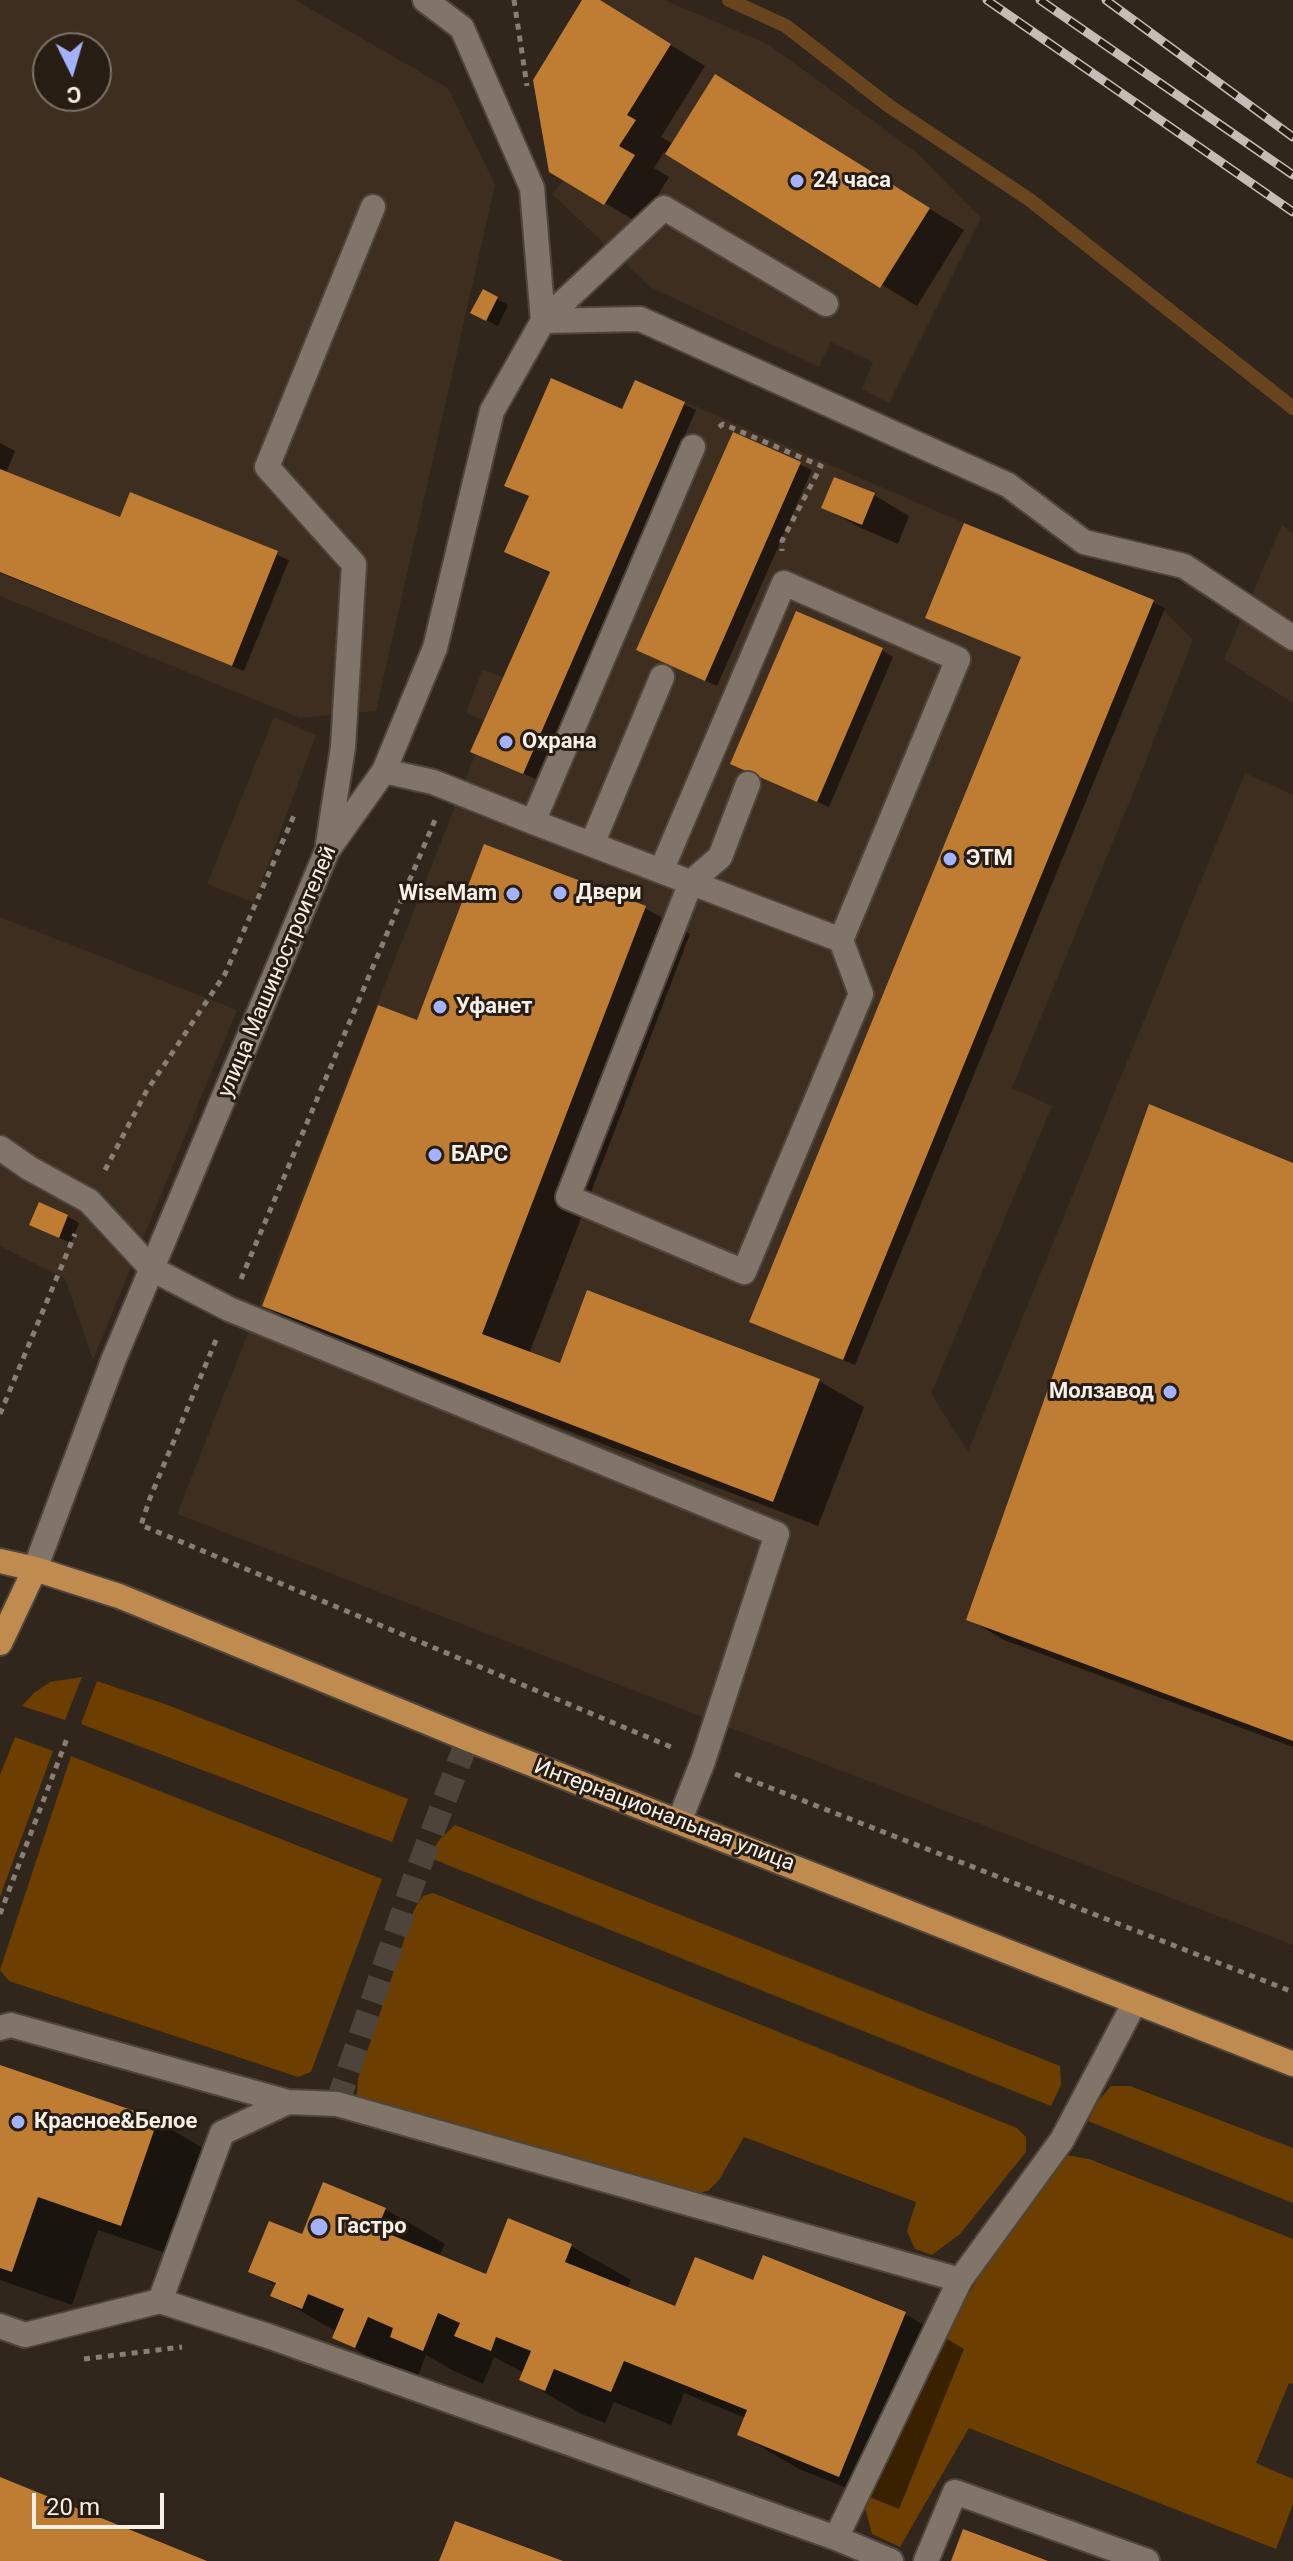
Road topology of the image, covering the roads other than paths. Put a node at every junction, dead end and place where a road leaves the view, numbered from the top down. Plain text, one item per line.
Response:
1 (425, 0) edge
2 (373, 207) dead end
3 (826, 304) dead end
4 (543, 321) junction
5 (693, 447) road end
6 (1293, 638) edge
7 (662, 677) dead end
8 (384, 771) junction
9 (748, 784) dead end
10 (533, 822) junction
11 (592, 844) junction
12 (327, 851) junction
13 (661, 871) junction
14 (691, 882) junction
15 (841, 940) junction
16 (0, 1148) edge
17 (152, 1269) junction
18 (0, 1544) edge
19 (0, 1561) edge
20 (35, 1569) junction
21 (0, 1643) edge
22 (679, 1822) junction
23 (1135, 2002) junction
24 (0, 2028) edge
25 (1293, 2064) edge
26 (288, 2102) junction
27 (960, 2280) junction
28 (160, 2301) junction
29 (0, 2326) edge
30 (836, 2538) junction
31 (891, 2561) edge
32 (926, 2561) edge
33 (1147, 2561) edge

1 - 4 street
2 - 12 street
3 - 4 street, улица Машиностроителей
4 - 6 street
4 - 8 street, улица Машиностроителей
5 - 10 street
7 - 11 street
8 - 10 street
8 - 12 street, улица Машиностроителей
9 - 14 street
10 - 11 street
11 - 13 street
12 - 17 street, улица Машиностроителей
13 - 14 street
13 - 15 street
14 - 15 street
14 - 15 street
16 - 17 street
17 - 20 street, улица Машиностроителей
17 - 22 street
18 - 20 main road, Интернациональная улица
19 - 20 main road, Интернациональная улица
20 - 21 main road, улица Машиностроителей
20 - 22 main road, Интернациональная улица
22 - 23 main road, Интернациональная улица
23 - 25 main road, Интернациональная улица
23 - 27 street
24 - 26 street
26 - 27 street
26 - 28 street
27 - 30 street
28 - 29 street
28 - 30 street
30 - 31 street
32 - 33 street

